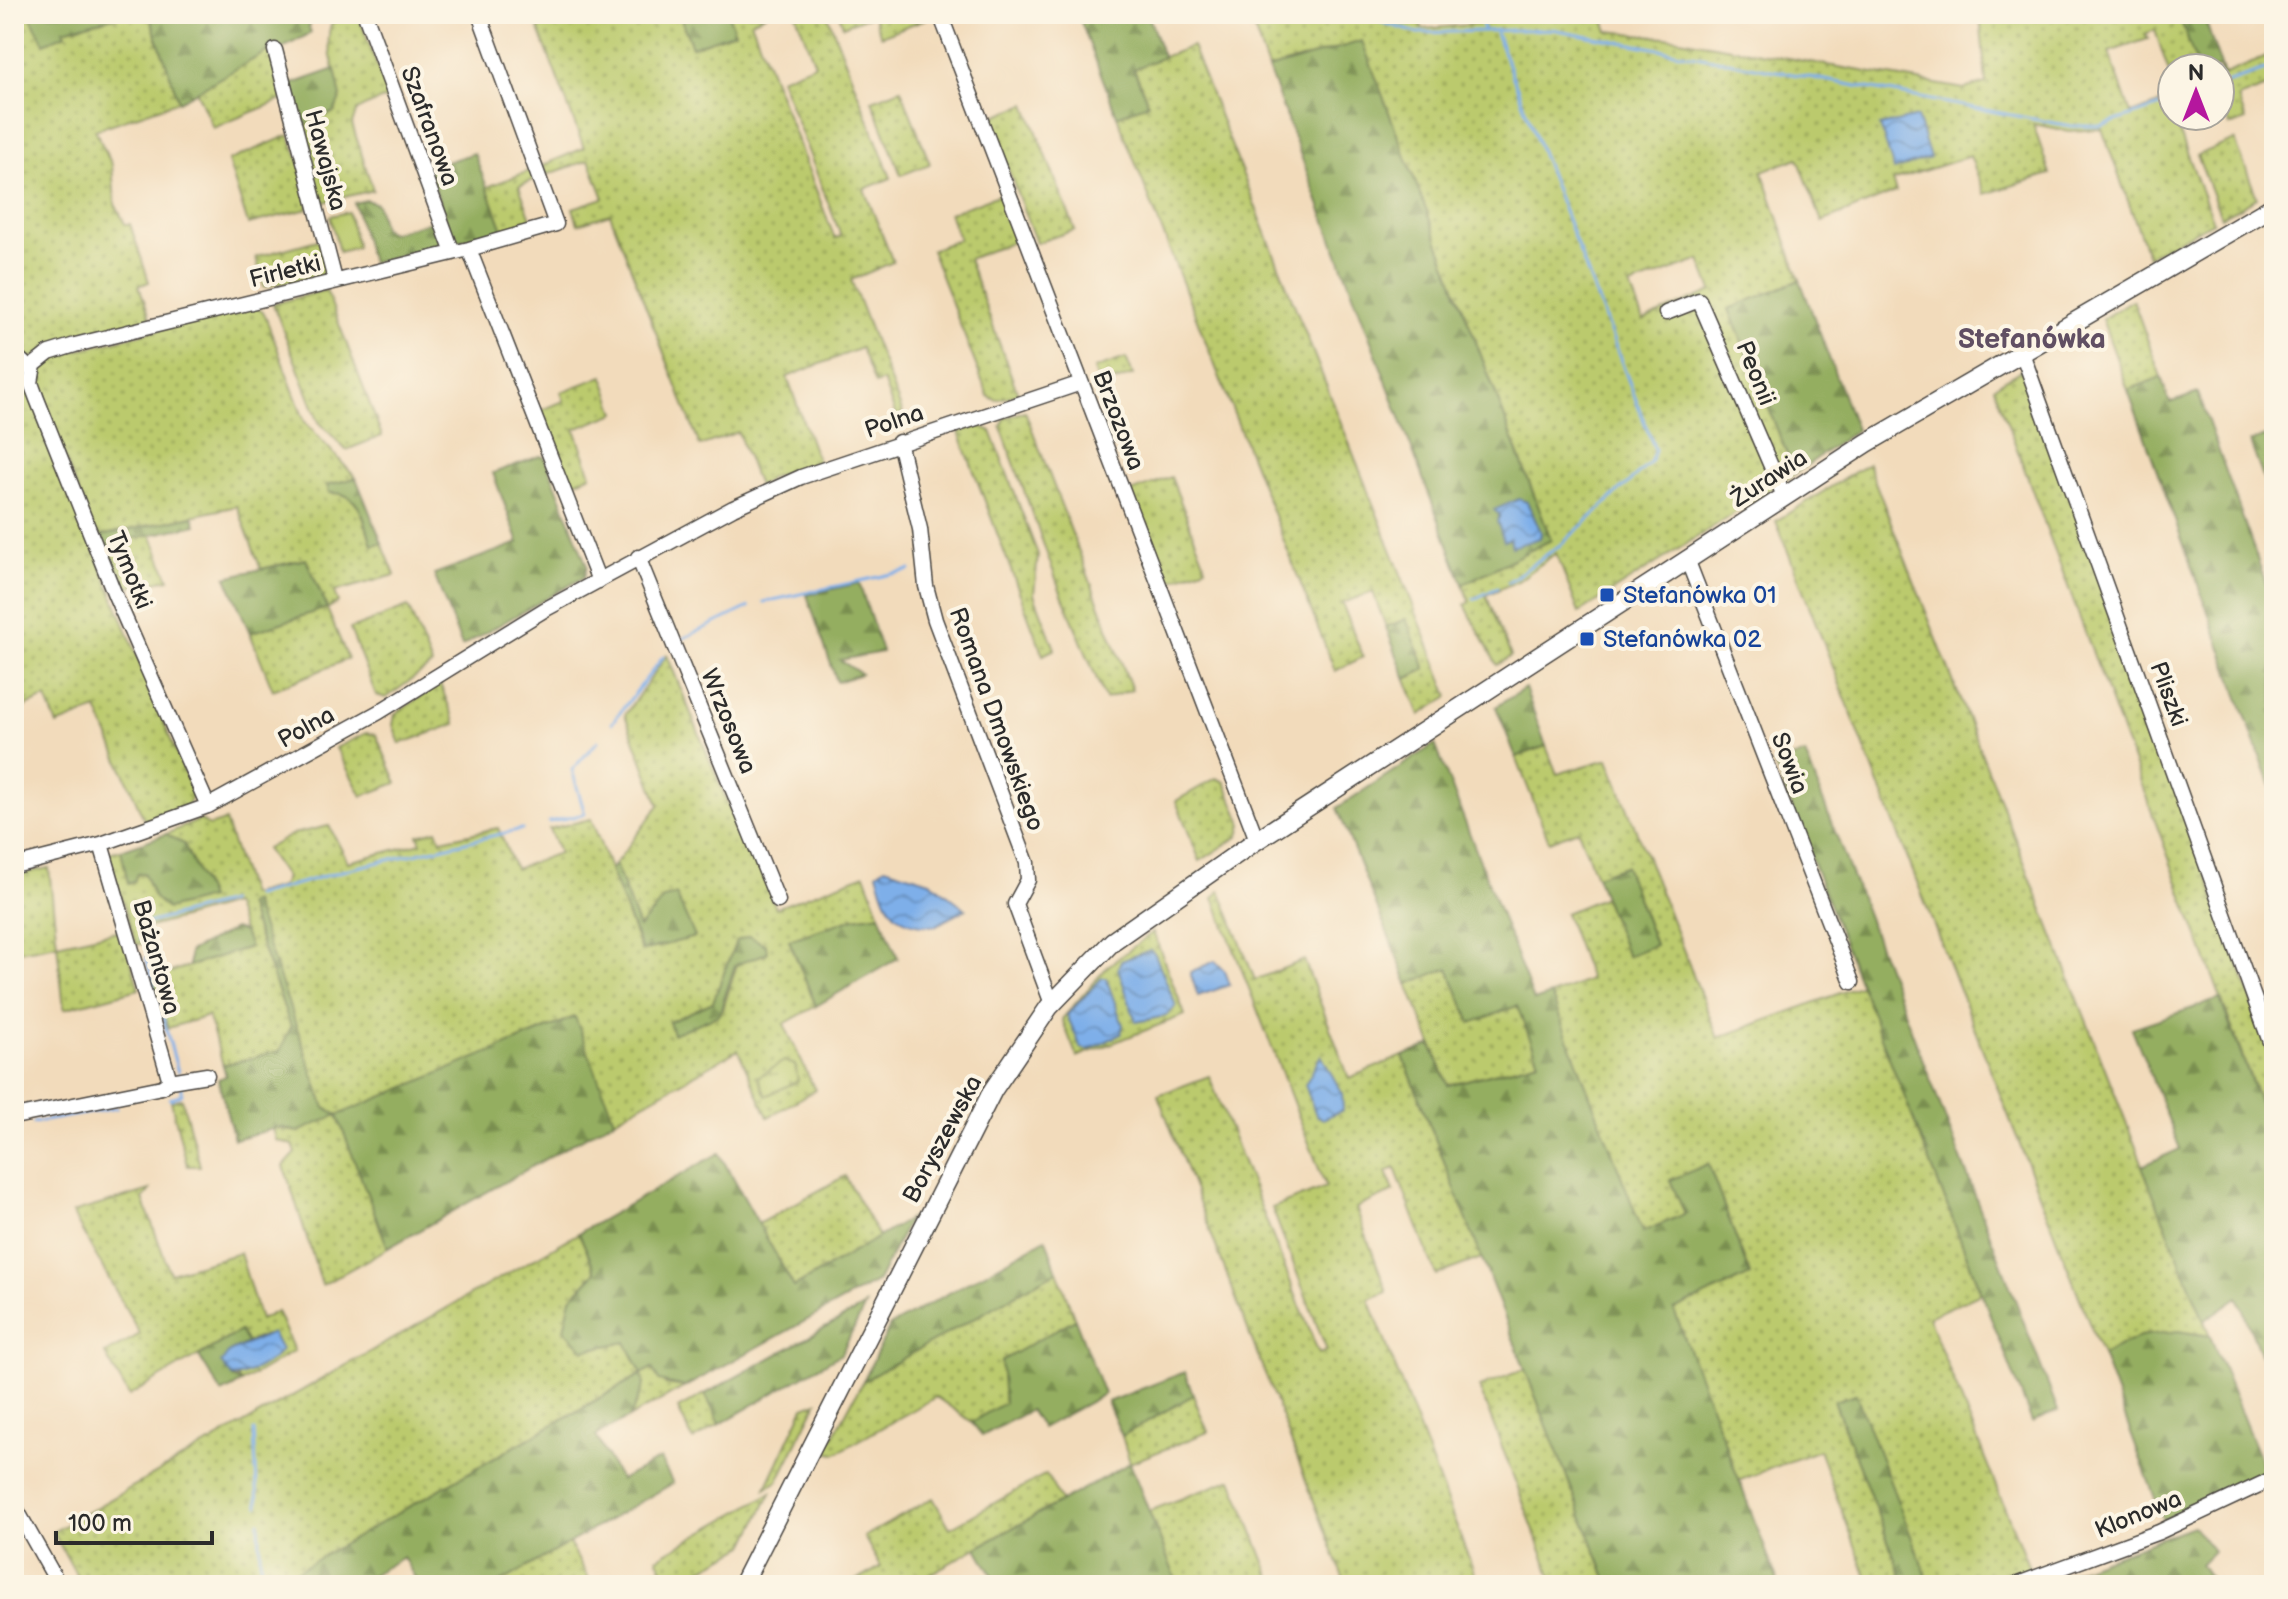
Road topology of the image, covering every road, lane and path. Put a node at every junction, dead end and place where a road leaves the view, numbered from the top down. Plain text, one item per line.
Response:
1 (365, 14) edge
2 (479, 14) edge
3 (940, 14) edge
4 (275, 50) dead end
5 (2274, 206) edge
6 (469, 249) junction
7 (453, 253) junction
8 (335, 280) junction
9 (1666, 313) dead end
10 (2021, 350) junction
11 (14, 354) edge
12 (32, 371) junction
13 (1081, 383) junction
14 (899, 442) junction
15 (1784, 496) junction
16 (638, 557) junction
17 (1687, 559) junction
18 (599, 581) junction
19 (208, 806) junction
20 (1302, 811) joint
21 (1257, 840) junction
22 (101, 844) junction
23 (14, 866) edge
24 (778, 901) dead end
25 (1852, 982) dead end
26 (1052, 1004) junction
27 (2274, 1053) edge
28 (207, 1075) dead end
29 (170, 1081) junction
30 (14, 1117) edge
31 (2274, 1478) edge
32 (14, 1505) edge
33 (59, 1585) edge
34 (742, 1585) edge
35 (2015, 1585) edge

1 - 7 street, Szafranowa
2 - 6 street, Firletki
3 - 13 street, Brzozowa
4 - 8 street, Hawajska
5 - 10 main road, Żurawia
6 - 7 street, Firletki
6 - 18 street
7 - 8 street, Firletki
8 - 12 street, Firletki
9 - 15 street, Peonii
10 - 15 main road, Żurawia
10 - 27 street, Pliszki
11 - 12 street
12 - 19 street, Tymotki
13 - 14 street, Polna
13 - 21 street, Brzozowa
14 - 16 street, Polna
14 - 26 street, Romana Dmowskiego
15 - 17 main road, Żurawia
16 - 18 street, Polna
16 - 24 street, Wrzosowa
17 - 20 main road, Żurawia
17 - 25 street, Sowia
18 - 19 street, Polna
19 - 22 street, Polna
20 - 21 main road, Boryszewska
21 - 26 main road, Boryszewska
22 - 23 street, Polna
22 - 29 street, Bażantowa
26 - 34 main road, Boryszewska
28 - 29 street
29 - 30 street
31 - 35 street, Klonowa
32 - 33 street

